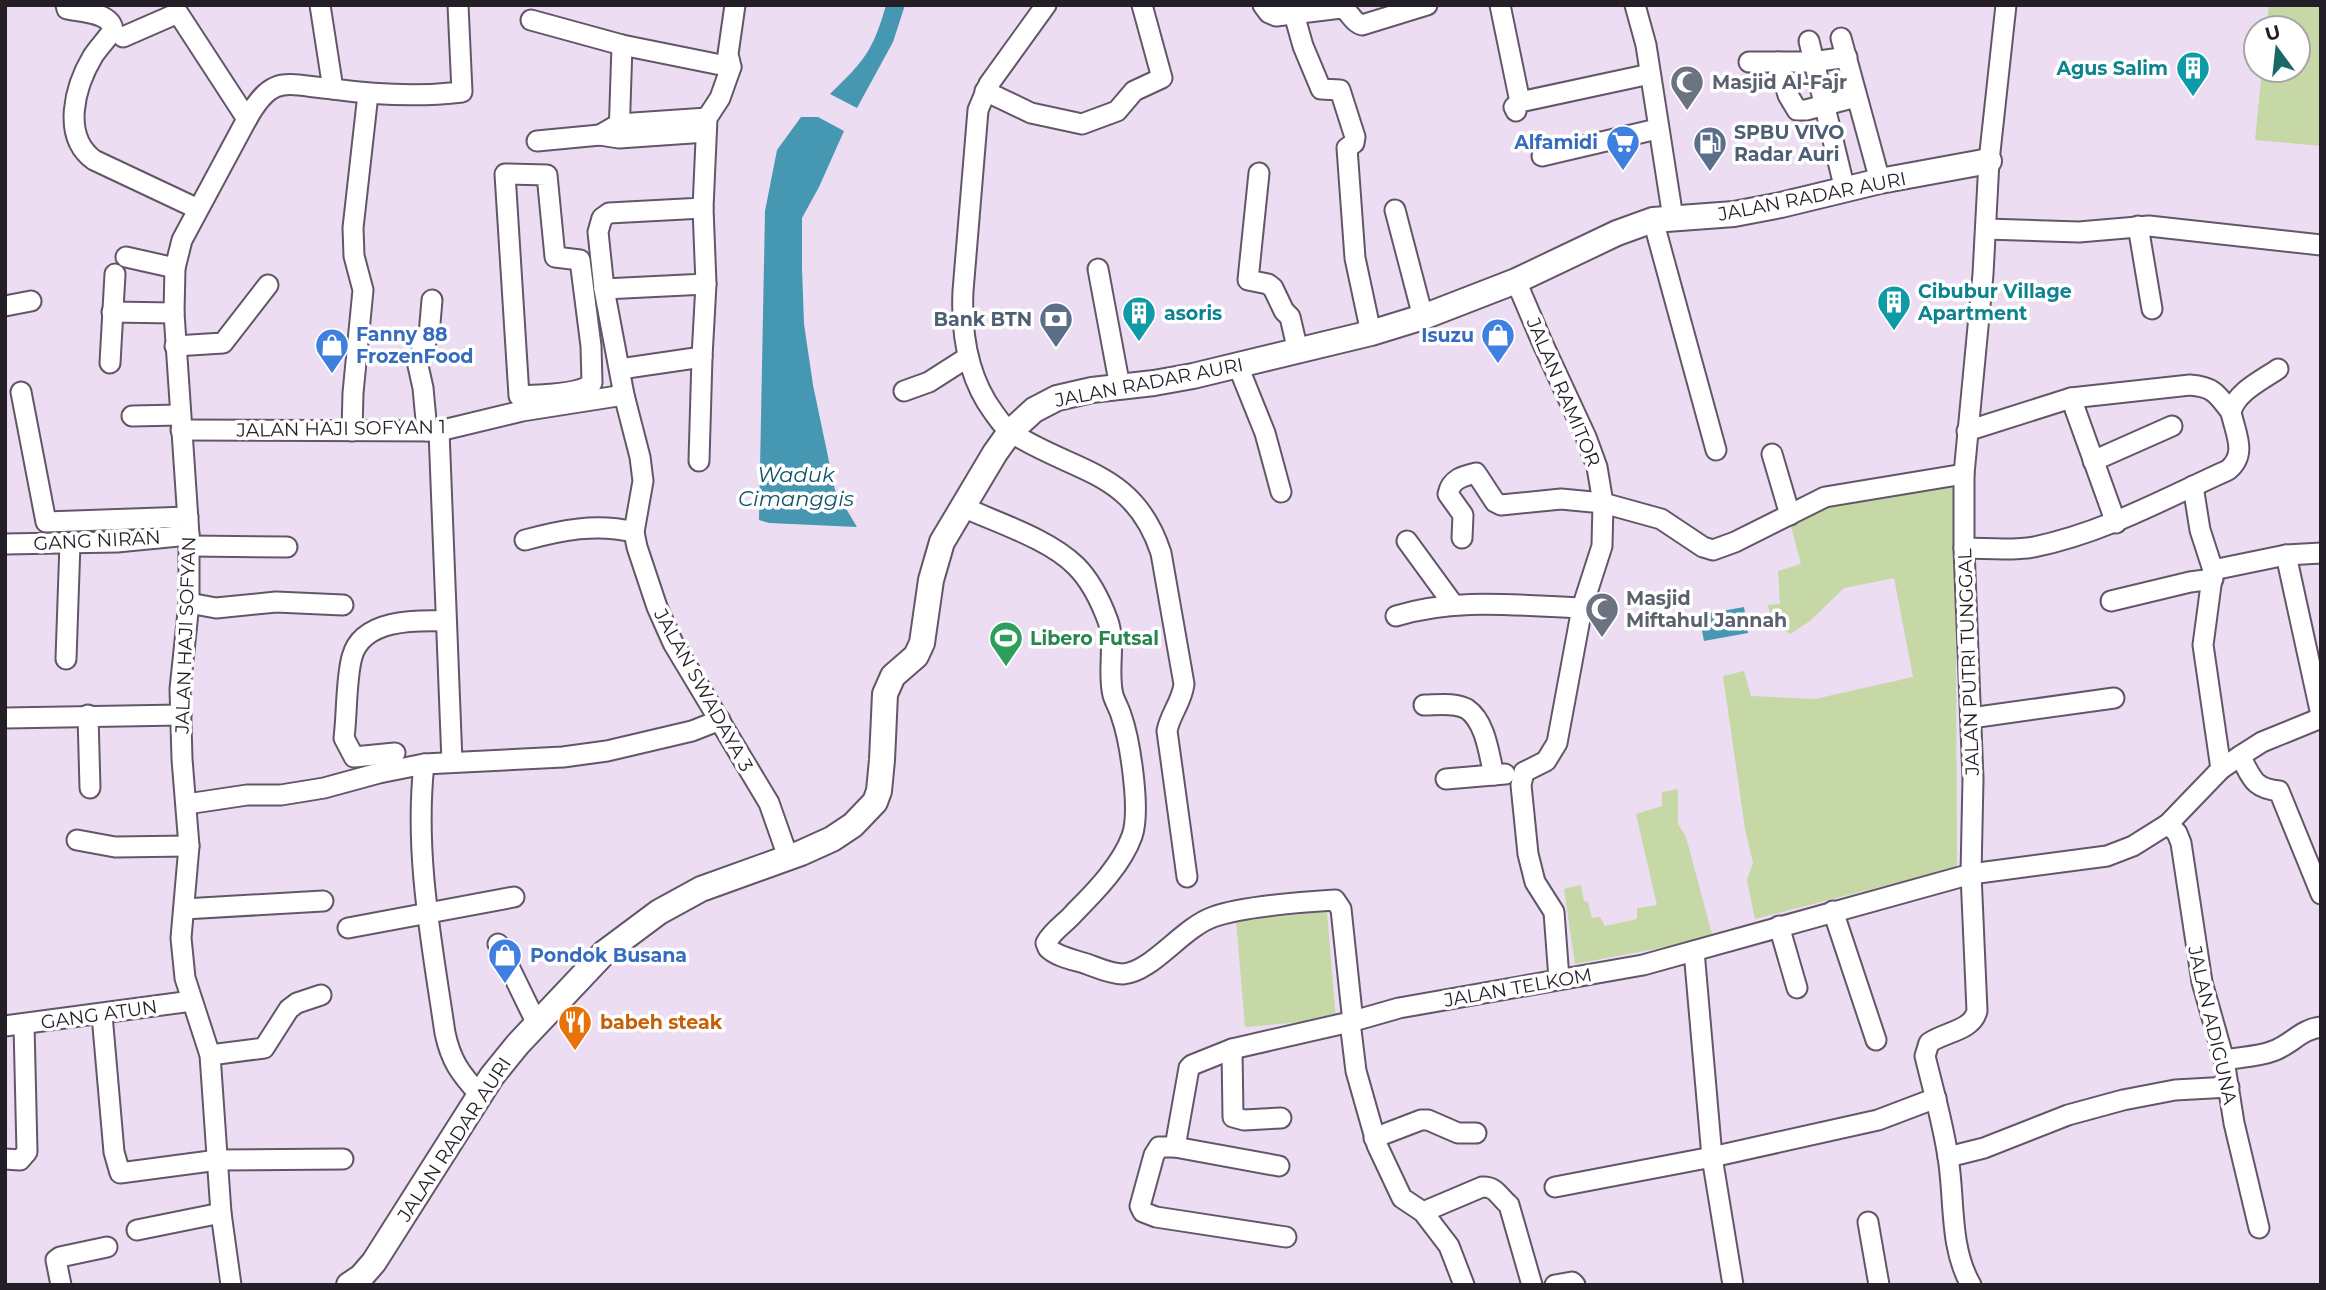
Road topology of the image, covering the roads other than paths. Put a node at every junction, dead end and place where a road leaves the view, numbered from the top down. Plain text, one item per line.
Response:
1 (66, 5) edge
2 (320, 5) edge
3 (458, 5) edge
4 (735, 5) edge
5 (1046, 5) edge
6 (1142, 5) edge
7 (1263, 5) edge
8 (1427, 5) edge
9 (1500, 5) edge
10 (1635, 5) edge
11 (2006, 5) edge
12 (182, 9) edge
13 (1294, 14) junction
14 (531, 20) dead end
15 (123, 37) dead end
16 (1841, 38) dead end
17 (1809, 41) dead end
18 (622, 45) junction
19 (1847, 57) junction
20 (1749, 62) dead end
21 (1778, 62) junction
22 (1813, 62) junction
23 (731, 67) junction
24 (1650, 74) junction
25 (333, 89) junction
26 (985, 92) junction
27 (368, 94) junction
28 (1856, 97) junction
29 (1825, 106) junction
30 (246, 121) junction
31 (706, 125) junction
32 (1657, 129) junction
33 (613, 132) junction
34 (537, 141) dead end
35 (1542, 156) dead end
36 (1989, 161) junction
37 (1258, 173) dead end
38 (1880, 181) junction
39 (1845, 190) junction
40 (703, 208) junction
41 (198, 209) junction
42 (1395, 210) dead end
43 (1663, 219) junction
44 (2138, 226) junction
45 (1986, 229) junction
46 (2321, 245) edge
47 (126, 257) dead end
48 (175, 268) junction
49 (1098, 269) dead end
50 (115, 274) dead end
51 (1516, 281) junction
52 (268, 285) dead end
53 (706, 285) junction
54 (604, 289) junction
55 (432, 300) dead end
56 (31, 301) dead end
57 (5, 306) edge
58 (2152, 309) dead end
59 (113, 312) junction
60 (174, 313) junction
61 (1423, 317) junction
62 (1371, 332) junction
63 (175, 346) junction
64 (1298, 351) junction
65 (968, 356) junction
66 (702, 357) junction
67 (110, 363) dead end
68 (1238, 366) junction
69 (621, 369) junction
70 (2278, 369) dead end
71 (1120, 387) junction
72 (904, 391) dead end
73 (21, 392) dead end
74 (624, 395) junction
75 (2071, 398) junction
76 (521, 403) junction
77 (2231, 412) junction
78 (132, 416) dead end
79 (180, 423) junction
80 (2172, 426) dead end
81 (352, 431) junction
82 (433, 431) junction
83 (1967, 431) junction
84 (1010, 432) junction
85 (1716, 450) dead end
86 (1772, 454) dead end
87 (699, 461) dead end
88 (2093, 461) junction
89 (1964, 474) junction
90 (2193, 486) junction
91 (1281, 492) dead end
92 (1603, 503) junction
93 (963, 507) junction
94 (1790, 515) junction
95 (2116, 523) junction
96 (634, 532) junction
97 (189, 533) junction
98 (1462, 538) dead end
99 (525, 540) dead end
100 (1407, 541) dead end
101 (70, 543) junction
102 (5, 544) edge
103 (287, 547) dead end
104 (1964, 548) junction
105 (2321, 553) edge
106 (2286, 555) junction
107 (2213, 575) junction
108 (2111, 601) dead end
109 (189, 603) junction
110 (1453, 604) junction
111 (343, 605) dead end
112 (1582, 608) junction
113 (1396, 615) dead end
114 (446, 621) junction
115 (66, 659) dead end
116 (2114, 698) dead end
117 (1424, 705) dead end
118 (88, 715) junction
119 (181, 715) junction
120 (2321, 717) edge
121 (5, 718) edge
122 (1970, 718) junction
123 (720, 720) junction
124 (395, 753) dead end
125 (2240, 756) junction
126 (452, 762) junction
127 (424, 764) junction
128 (2221, 769) junction
129 (1524, 772) junction
130 (1494, 775) junction
131 (1447, 779) dead end
132 (90, 788) dead end
133 (187, 804) junction
134 (2168, 824) junction
135 (77, 840) dead end
136 (189, 846) junction
137 (788, 857) junction
138 (1971, 874) junction
139 (1187, 877) dead end
140 (2321, 894) edge
141 (514, 897) dead end
142 (323, 901) dead end
143 (184, 909) junction
144 (1833, 911) junction
145 (427, 913) junction
146 (1779, 926) junction
147 (348, 928) dead end
148 (498, 944) dead end
149 (1694, 951) junction
150 (1559, 979) junction
151 (1797, 988) dead end
152 (321, 995) dead end
153 (192, 1001) junction
154 (102, 1015) junction
155 (1352, 1021) junction
156 (537, 1024) junction
157 (15, 1026) edge
158 (2321, 1027) edge
159 (1876, 1040) dead end
160 (1232, 1049) junction
161 (210, 1055) junction
162 (2224, 1060) junction
163 (2229, 1087) junction
164 (479, 1094) junction
165 (1936, 1098) junction
166 (1281, 1118) dead end
167 (1476, 1132) dead end
168 (1374, 1138) junction
169 (1175, 1147) junction
170 (1712, 1157) junction
171 (1948, 1157) junction
172 (5, 1159) edge
173 (343, 1159) dead end
174 (218, 1160) junction
175 (1279, 1166) dead end
176 (1555, 1187) dead end
177 (1423, 1212) junction
178 (220, 1213) junction
179 (1868, 1222) dead end
180 (2259, 1227) dead end
181 (137, 1230) dead end
182 (1286, 1237) dead end
183 (107, 1247) dead end
184 (358, 1282) edge
185 (61, 1285) edge
186 (231, 1285) edge
187 (1464, 1285) edge
188 (1532, 1285) edge
189 (1555, 1285) edge
190 (1575, 1285) edge
191 (1733, 1285) edge
192 (1879, 1285) edge
193 (1972, 1285) edge

1 - 41 street
2 - 25 street
3 - 27 street
4 - 23 street
5 - 26 street
6 - 26 street
7 - 13 street
8 - 13 street
9 - 24 street
10 - 24 street
11 - 36 street, JALAN PUTRI TUNGGAL
12 - 15 street
12 - 30 street
13 - 62 street
14 - 18 street
16 - 19 street
17 - 22 street
18 - 23 street
18 - 33 street
19 - 22 street
19 - 28 street
20 - 21 street
21 - 22 street
21 - 29 street
22 - 29 street
23 - 31 street
24 - 32 street
25 - 27 street
25 - 30 street, JALAN HAJI SOFYAN
26 - 65 street
27 - 81 street
28 - 29 street
28 - 38 street
29 - 39 street
30 - 41 street, JALAN HAJI SOFYAN
31 - 33 street
31 - 40 street
32 - 35 street
32 - 43 street
33 - 34 street
36 - 38 main road, JALAN RADAR AURI
36 - 45 street, JALAN PUTRI TUNGGAL
37 - 64 street
38 - 39 main road, JALAN RADAR AURI
39 - 43 main road, JALAN RADAR AURI
40 - 53 street
40 - 54 street, JALAN SWADAYA 3
41 - 48 street, JALAN HAJI SOFYAN
42 - 61 street
43 - 51 main road, JALAN RADAR AURI
43 - 85 street
44 - 45 street
44 - 46 street
44 - 58 street
45 - 83 street, JALAN PUTRI TUNGGAL
47 - 48 street
48 - 60 street, JALAN HAJI SOFYAN
49 - 71 street
50 - 59 street
51 - 61 main road, JALAN RADAR AURI
51 - 92 street, JALAN RAMITOR
52 - 63 street
53 - 54 street
53 - 66 street
54 - 69 street, JALAN SWADAYA 3
55 - 82 street
56 - 57 street
59 - 60 street
59 - 67 street
60 - 63 street, JALAN HAJI SOFYAN
61 - 62 main road, JALAN RADAR AURI
62 - 64 main road, JALAN RADAR AURI
63 - 79 street, JALAN HAJI SOFYAN
64 - 68 main road, JALAN RADAR AURI
65 - 72 street
65 - 84 street
66 - 69 street
66 - 87 street
68 - 71 main road, JALAN RADAR AURI
68 - 91 street
69 - 74 street, JALAN SWADAYA 3
70 - 77 street
71 - 84 main road, JALAN RADAR AURI
73 - 97 street
74 - 76 street, JALAN HAJI SOFYAN 1
74 - 96 street, JALAN SWADAYA 3
75 - 77 street
75 - 83 street
75 - 88 street
76 - 76 street
76 - 82 street, JALAN HAJI SOFYAN 1
77 - 90 street
78 - 79 street, JALAN HAJI SOFYAN 1
79 - 81 street, JALAN HAJI SOFYAN 1
79 - 97 street, JALAN HAJI SOFYAN
80 - 88 street
81 - 82 street, JALAN HAJI SOFYAN 1
82 - 114 street
83 - 89 street, JALAN PUTRI TUNGGAL
84 - 93 main road, JALAN RADAR AURI
84 - 139 street
86 - 94 street
88 - 95 street
89 - 94 street
89 - 104 street, JALAN PUTRI TUNGGAL
90 - 95 street
90 - 107 street
92 - 94 street
92 - 98 street
92 - 112 street, JALAN RAMITOR
93 - 137 main road, JALAN RADAR AURI
93 - 155 street
95 - 104 street
96 - 99 street
96 - 123 street, JALAN SWADAYA 3
97 - 101 street, GANG NIRAN
97 - 103 street
97 - 109 street, JALAN HAJI SOFYAN
100 - 110 street
101 - 102 street, GANG NIRAN
101 - 115 street
104 - 122 street, JALAN PUTRI TUNGGAL
105 - 106 street
106 - 107 street
106 - 120 street
107 - 108 street
107 - 128 street
109 - 111 street
109 - 119 street, JALAN HAJI SOFYAN
110 - 112 street
110 - 113 street
112 - 129 street, JALAN RAMITOR
114 - 124 street
114 - 126 street
116 - 122 street
117 - 130 street
118 - 119 street
118 - 121 street
118 - 132 street
119 - 133 street, JALAN HAJI SOFYAN
120 - 125 street, JALAN TELKOM
122 - 138 street, JALAN PUTRI TUNGGAL
123 - 126 street
123 - 137 street, JALAN SWADAYA 3
125 - 128 street, JALAN TELKOM
125 - 140 street
126 - 127 street
127 - 133 street
127 - 145 street
128 - 134 street, JALAN TELKOM
129 - 130 street
129 - 150 street
130 - 131 street
133 - 136 street, JALAN HAJI SOFYAN
134 - 138 street, JALAN TELKOM
134 - 162 street, JALAN ADIGUNA
135 - 136 street
136 - 143 street, JALAN HAJI SOFYAN
137 - 156 main road, JALAN RADAR AURI
138 - 144 street, JALAN TELKOM
138 - 165 street, JALAN PUTRI TUNGGAL
141 - 145 street
142 - 143 street
143 - 153 street, JALAN HAJI SOFYAN
144 - 146 street, JALAN TELKOM
144 - 159 street
145 - 147 street
145 - 164 street
146 - 149 street, JALAN TELKOM
146 - 151 street
148 - 156 street
149 - 150 street, JALAN TELKOM
149 - 170 street
150 - 155 street, JALAN TELKOM
152 - 161 street
153 - 154 street, GANG ATUN
153 - 161 street, JALAN HAJI SOFYAN
154 - 157 street, GANG ATUN
154 - 174 street
155 - 160 street, JALAN TELKOM
155 - 168 street
156 - 164 main road, JALAN RADAR AURI
157 - 172 street
158 - 162 street
160 - 166 street
160 - 169 street, JALAN TELKOM
161 - 174 street, JALAN HAJI SOFYAN
162 - 163 street, JALAN ADIGUNA
163 - 171 street
163 - 180 street, JALAN ADIGUNA
164 - 184 main road, JALAN RADAR AURI
165 - 170 street
165 - 171 street, JALAN PUTRI TUNGGAL
167 - 168 street
168 - 177 street
169 - 175 street
169 - 182 street
170 - 176 street
170 - 191 street
171 - 193 street, JALAN PUTRI TUNGGAL
173 - 174 street
174 - 178 street, JALAN HAJI SOFYAN
177 - 187 street
177 - 188 street
178 - 181 street
178 - 186 street, JALAN HAJI SOFYAN
179 - 192 street
183 - 185 street
189 - 190 street

